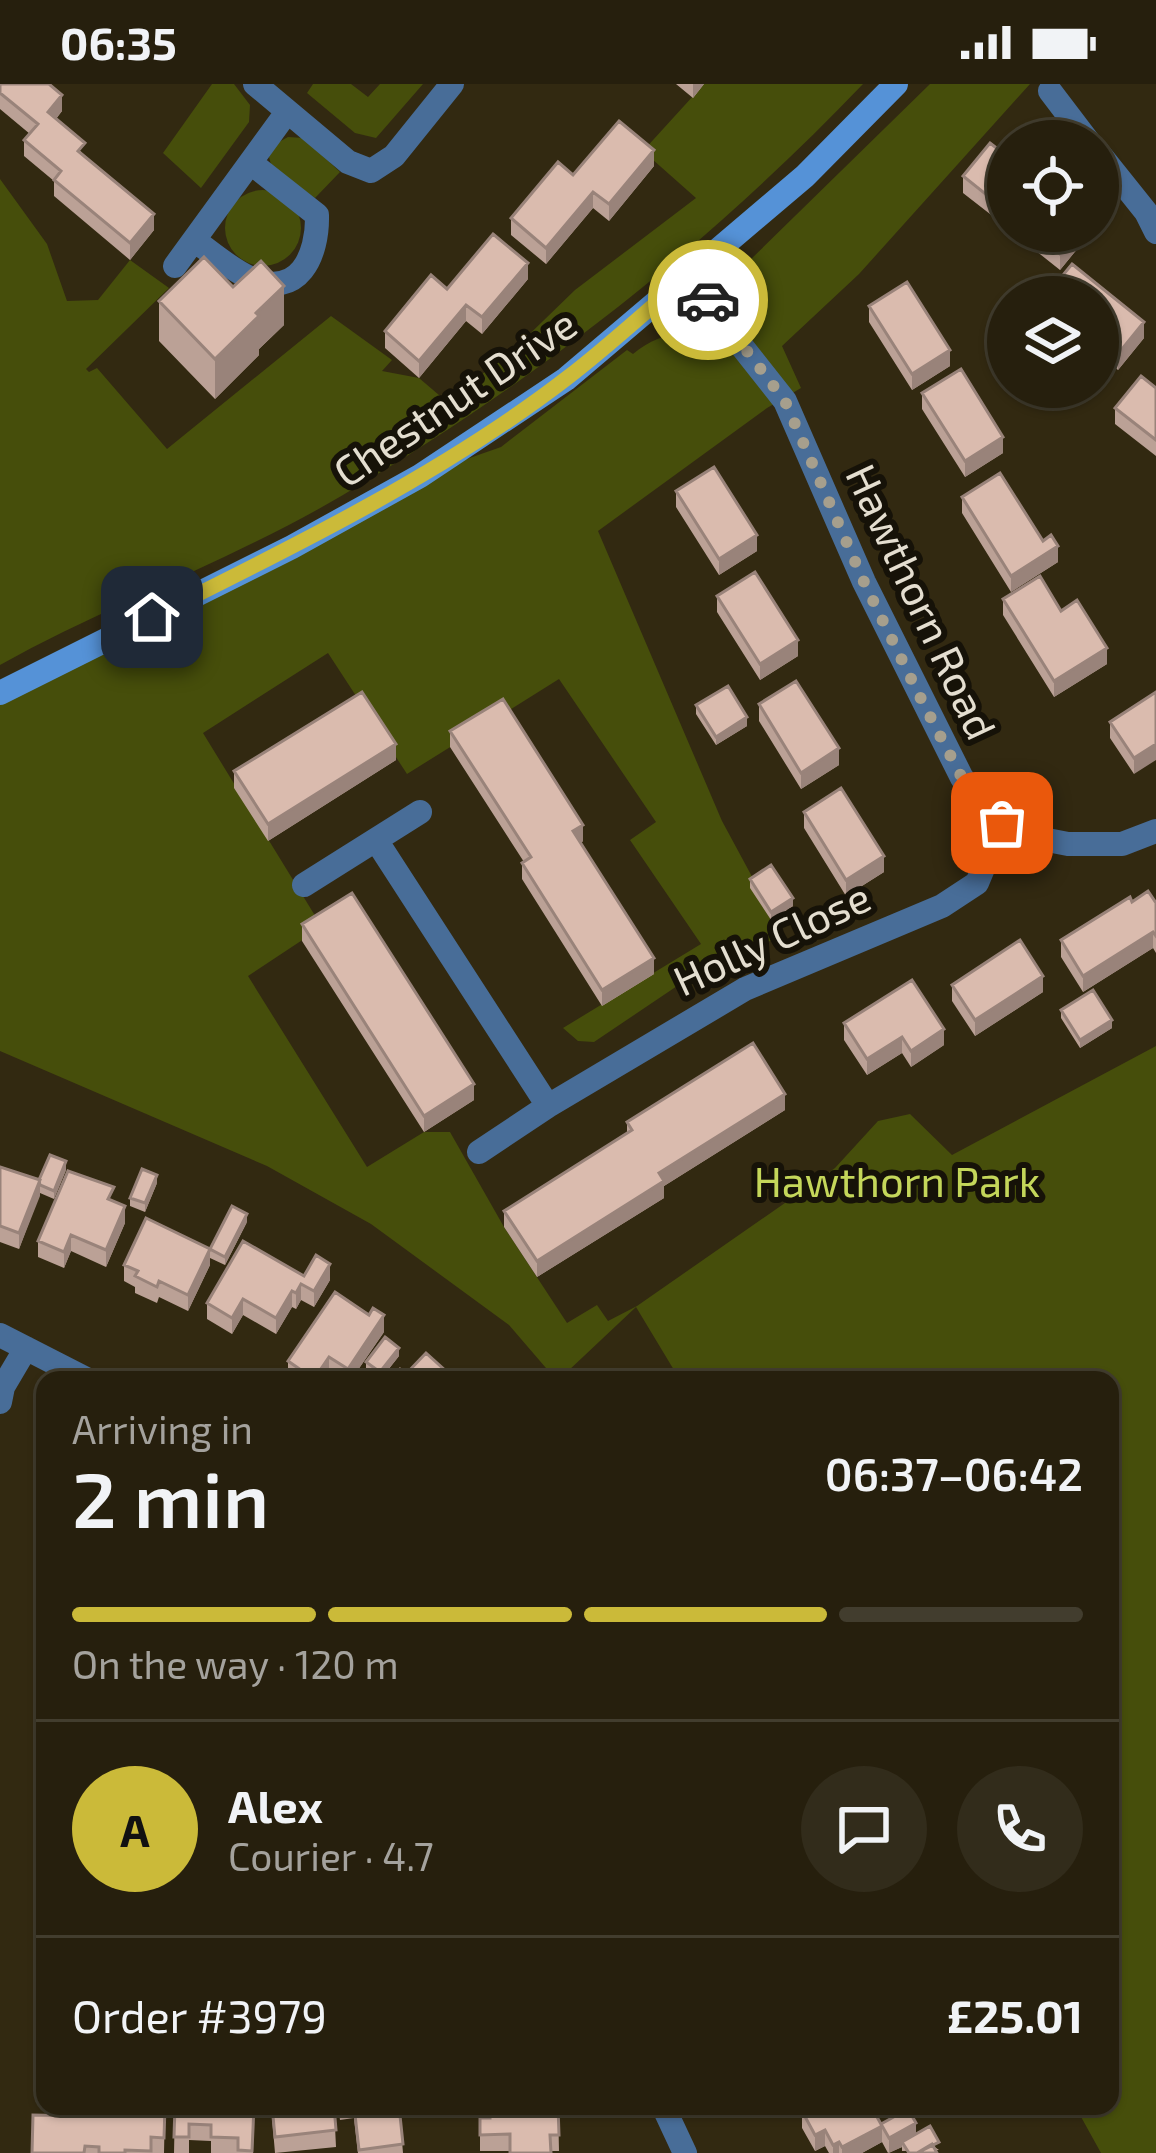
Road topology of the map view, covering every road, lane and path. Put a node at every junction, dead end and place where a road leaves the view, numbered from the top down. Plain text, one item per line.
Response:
1 (255, 84) edge
2 (452, 84) edge
3 (896, 84) edge
4 (1050, 91) dead end
5 (287, 112) junction
6 (1072, 120) edge
7 (251, 163) junction
8 (1119, 178) edge
9 (1156, 232) edge
10 (194, 241) junction
11 (175, 266) dead end
12 (687, 277) junction
13 (0, 693) edge
14 (420, 812) dead end
15 (1002, 823) junction
16 (1156, 831) edge
17 (376, 840) junction
18 (304, 885) dead end
19 (548, 1106) junction
20 (479, 1152) dead end
21 (0, 1335) edge
22 (26, 1348) junction
23 (71, 1371) edge
24 (0, 1402) edge
25 (667, 2115) edge
26 (685, 2153) edge

1 - 5 street
2 - 5 street
3 - 12 street, Chestnut Drive
4 - 6 street
5 - 7 street
7 - 10 street
7 - 10 street
8 - 9 street
10 - 11 street
12 - 13 street, Chestnut Drive
12 - 15 street, Hawthorn Road
14 - 17 street
15 - 16 street, Hawthorn Road
15 - 19 street, Holly Close
17 - 18 street
17 - 19 street
19 - 20 street, Holly Close
21 - 22 street
22 - 23 street
22 - 24 street
25 - 26 street

